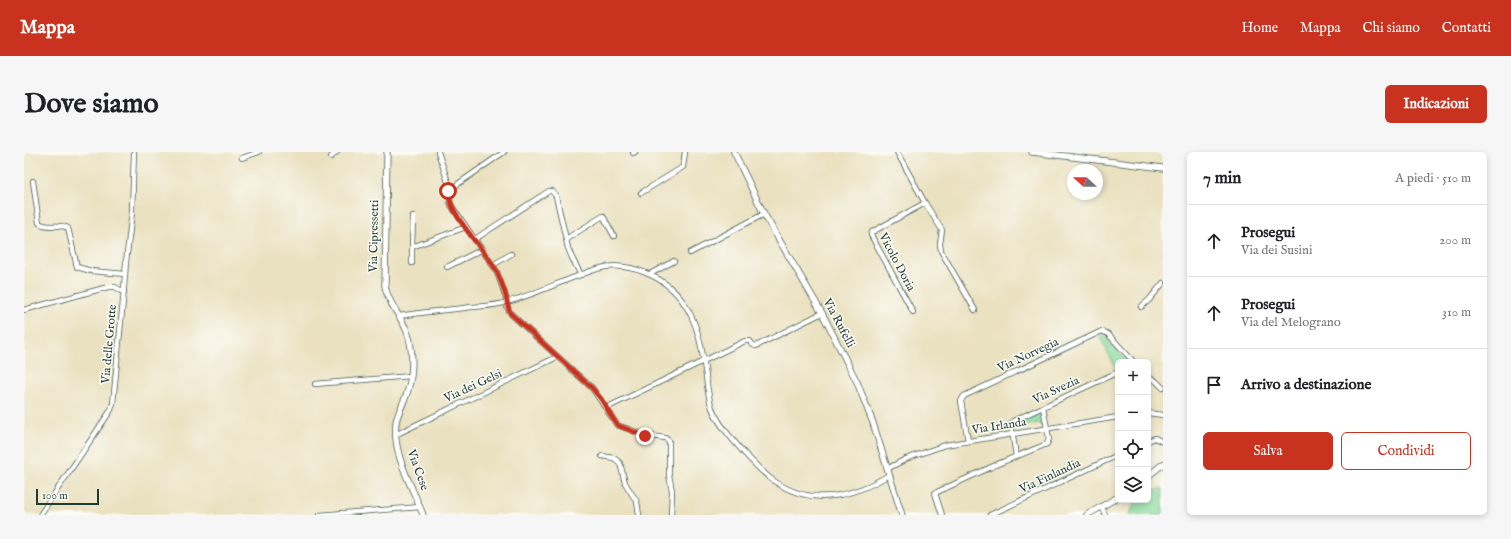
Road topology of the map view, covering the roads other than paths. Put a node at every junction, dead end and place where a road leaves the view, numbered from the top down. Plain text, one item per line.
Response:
1 (134, 152) edge
2 (259, 152) edge
3 (337, 152) edge
4 (387, 152) edge
5 (438, 152) edge
6 (504, 152) edge
7 (685, 152) edge
8 (734, 152) edge
9 (897, 152) edge
10 (1032, 152) edge
11 (331, 157) dead end
12 (242, 158) dead end
13 (1163, 168) edge
14 (464, 180) junction
15 (33, 181) dead end
16 (448, 184) junction
17 (448, 193) junction
18 (641, 193) dead end
19 (925, 203) junction
20 (764, 214) junction
21 (413, 216) dead end
22 (466, 227) junction
23 (614, 236) dead end
24 (475, 239) junction
25 (566, 239) junction
26 (412, 247) junction
27 (483, 249) junction
28 (690, 253) dead end
29 (510, 254) dead end
30 (674, 262) dead end
31 (412, 263) dead end
32 (493, 265) junction
33 (447, 267) dead end
34 (125, 274) junction
35 (650, 274) junction
36 (581, 275) junction
37 (1163, 283) edge
38 (124, 292) junction
39 (507, 302) junction
40 (1140, 307) dead end
41 (24, 310) edge
42 (975, 310) dead end
43 (913, 312) dead end
44 (822, 314) junction
45 (400, 316) junction
46 (558, 357) junction
47 (1131, 359) edge
48 (704, 360) junction
49 (1115, 373) edge
50 (411, 376) junction
51 (1151, 378) edge
52 (315, 384) dead end
53 (1163, 388) edge
54 (1043, 407) junction
55 (606, 408) junction
56 (1151, 413) edge
57 (1163, 414) edge
58 (1115, 416) edge
59 (1046, 428) junction
60 (1013, 433) junction
61 (396, 434) junction
62 (1151, 440) edge
63 (968, 441) junction
64 (1163, 442) edge
65 (602, 456) dead end
66 (1016, 456) junction
67 (1115, 456) edge
68 (1163, 464) edge
69 (888, 472) junction
70 (1151, 474) edge
71 (1115, 499) edge
72 (420, 507) junction
73 (1102, 507) junction
74 (40, 515) edge
75 (319, 515) edge
76 (423, 515) edge
77 (639, 515) edge
78 (671, 515) edge
79 (902, 515) edge
80 (942, 515) edge
81 (990, 515) edge
82 (1087, 515) edge
83 (1105, 515) edge

1 - 34 street, Via delle Grotte
2 - 12 street
3 - 11 street
4 - 45 street, Via Cipressetti
5 - 16 street
6 - 14 street
7 - 18 street
8 - 20 street, Via Rufelli
9 - 19 street
10 - 13 street
14 - 16 street
14 - 17 street
15 - 34 street
16 - 17 street
17 - 22 street
19 - 42 street
19 - 43 street, Vicolo Doria
20 - 28 street
20 - 44 street, Via Rufelli
21 - 26 street
22 - 24 street
22 - 26 street
23 - 25 street
24 - 25 street
24 - 27 street
25 - 36 street
26 - 31 street
27 - 32 street
27 - 33 street
29 - 32 street
30 - 35 street
32 - 39 street
34 - 38 street, Via delle Grotte
35 - 36 street, Via Irlanda
35 - 48 street, Via Irlanda
36 - 39 street, Via Irlanda
37 - 40 street
38 - 41 street
38 - 74 street, Via delle Grotte
39 - 45 street, Via Irlanda
39 - 46 street
44 - 48 street
44 - 69 street, Via Rufelli
45 - 50 street, Via Cese
46 - 55 street
46 - 61 street, Via dei Gelsi
47 - 63 street, Via Norvegia
48 - 55 street
48 - 69 street, Via Irlanda
49 - 54 street, Via Svezia
50 - 52 street
50 - 61 street, Via Cese
51 - 53 street
54 - 59 street
54 - 60 street, Via Svezia
55 - 78 street
56 - 57 street
58 - 59 street, Via Irlanda
59 - 60 street, Via Irlanda
59 - 66 street
60 - 63 street, Via Irlanda
60 - 66 street
61 - 72 street, Via Cese
62 - 64 street
63 - 69 street, Via Irlanda
65 - 77 street
66 - 80 street
67 - 81 street, Via Finlandia
68 - 70 street
69 - 79 street, Via Rufelli
71 - 73 street
72 - 75 street
72 - 76 street, Via Cese
73 - 82 street
73 - 83 street

